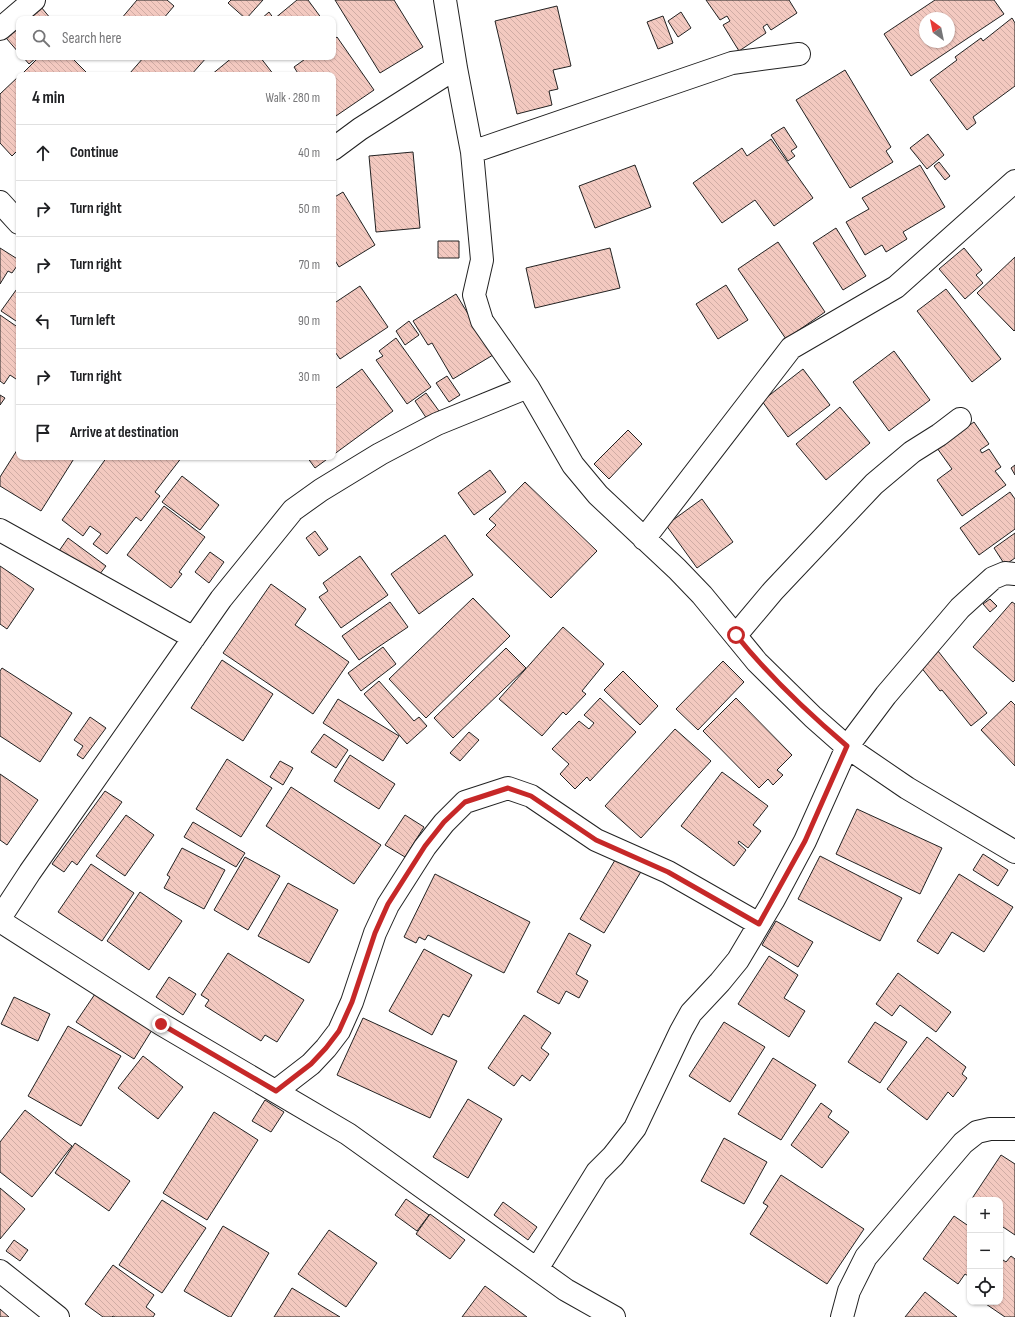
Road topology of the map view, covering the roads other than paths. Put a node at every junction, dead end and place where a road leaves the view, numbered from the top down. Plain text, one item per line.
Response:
1 (34, 0) edge
2 (445, 0) edge
3 (0, 29) edge
4 (799, 54) dead end
5 (456, 68) junction
6 (336, 147) edge
7 (472, 152) junction
8 (1015, 180) edge
9 (0, 202) edge
10 (16, 220) edge
11 (528, 387) junction
12 (960, 419) dead end
13 (0, 530) edge
14 (644, 539) junction
15 (1015, 574) edge
16 (736, 635) junction
17 (194, 638) junction
18 (847, 746) junction
19 (1015, 852) edge
20 (0, 918) edge
21 (0, 921) edge
22 (759, 924) junction
23 (276, 1091) junction
24 (1015, 1129) edge
25 (537, 1269) junction
26 (0, 1271) edge
27 (58, 1317) edge
28 (614, 1317) edge
29 (842, 1317) edge

1 - 3 street
2 - 5 street
4 - 7 street
5 - 6 street
5 - 7 street
7 - 11 street
8 - 14 street
9 - 10 street
11 - 14 street
11 - 17 street
12 - 16 street
13 - 17 street
14 - 16 street
15 - 18 street
16 - 18 street
17 - 20 street
18 - 19 street
18 - 22 street
21 - 23 street
22 - 23 street
22 - 25 street
23 - 25 street
24 - 29 street
25 - 28 street
26 - 27 street

